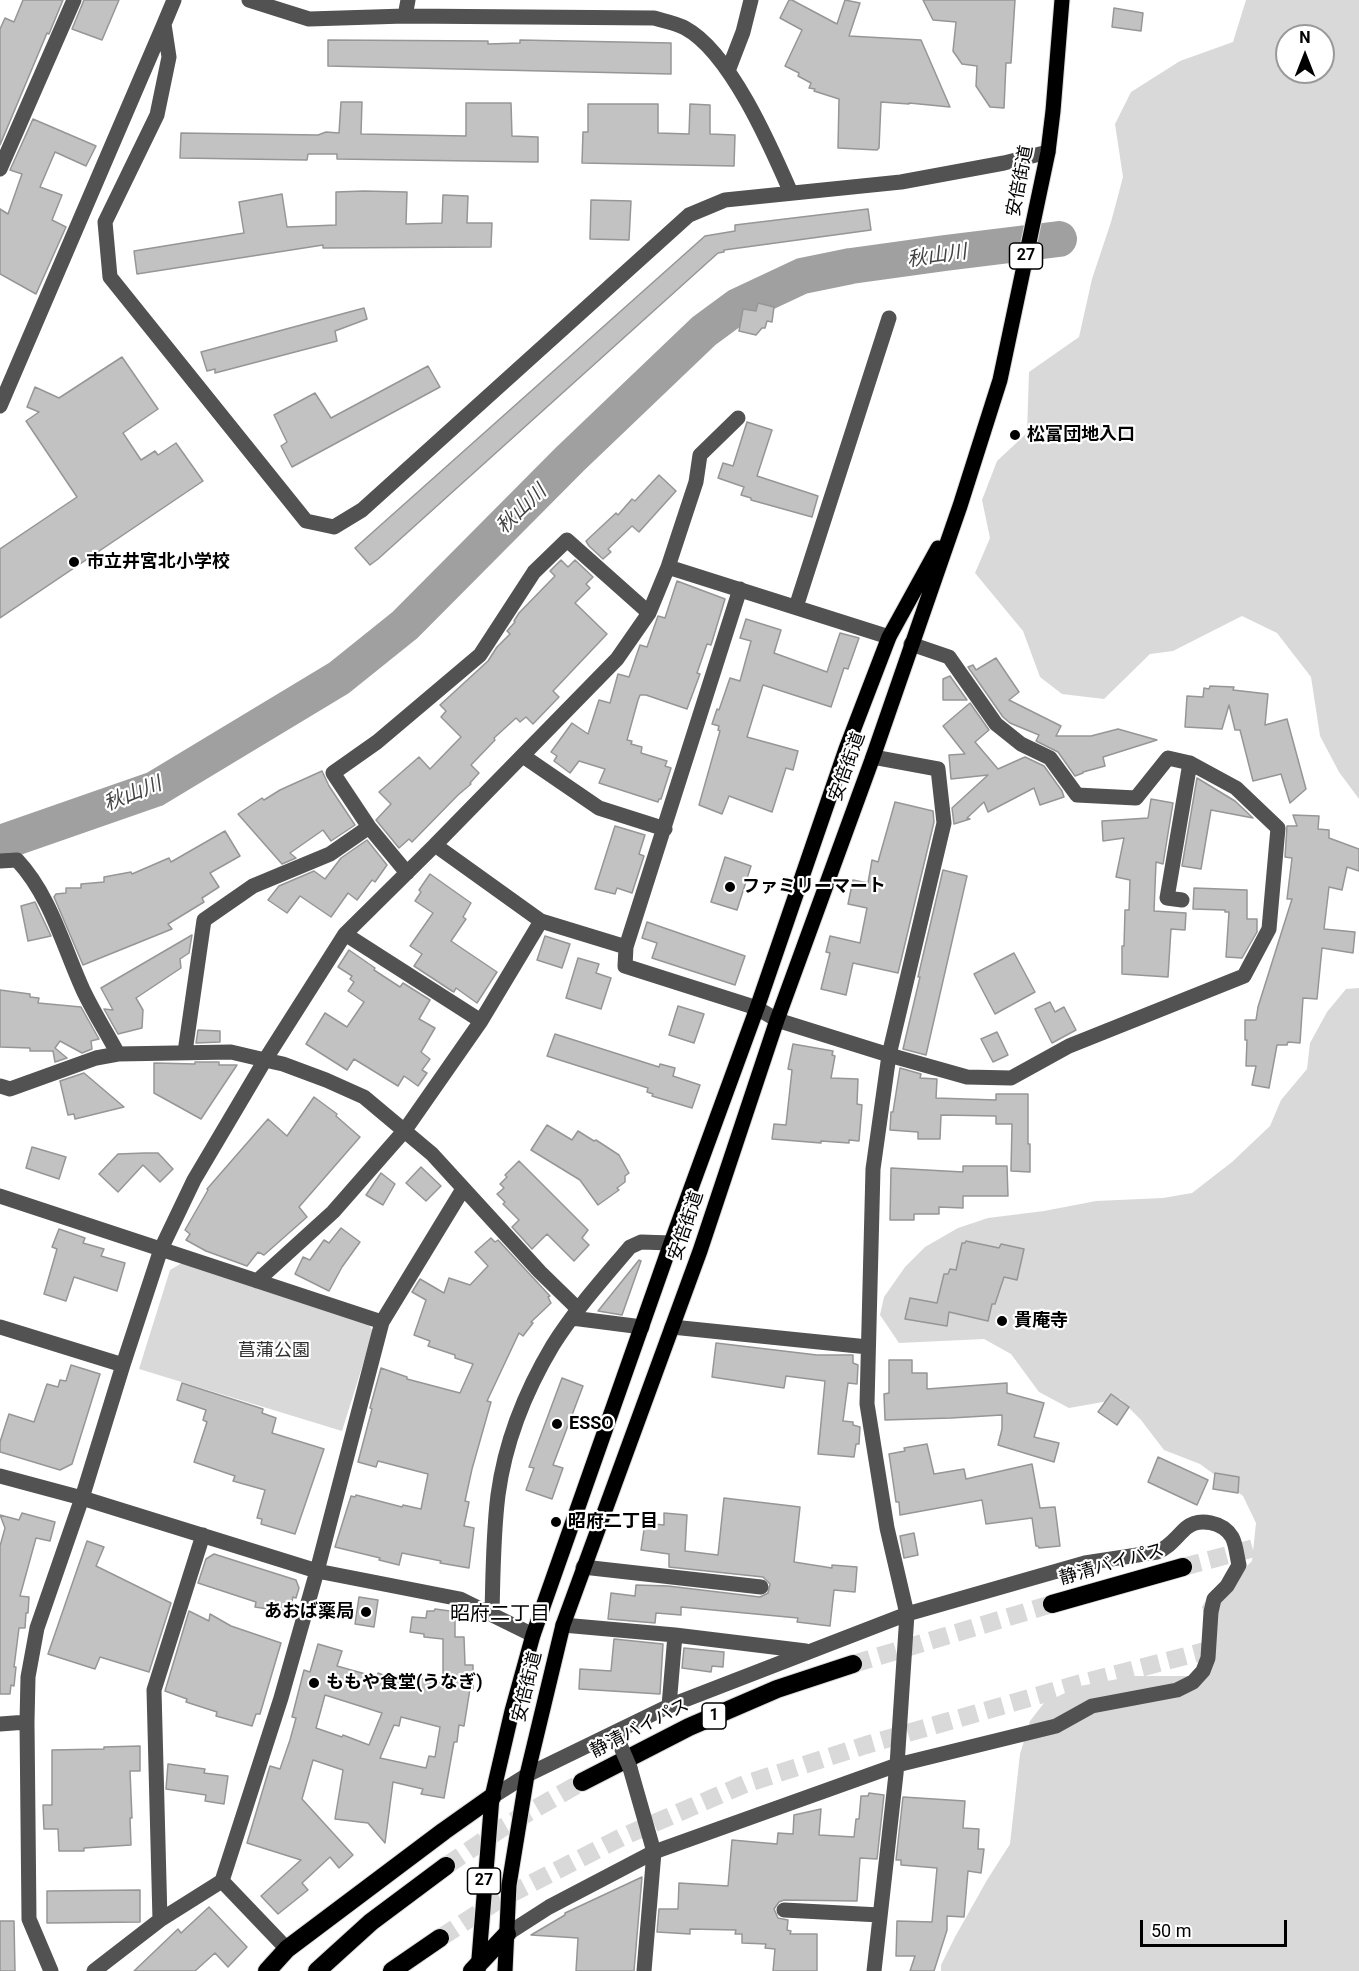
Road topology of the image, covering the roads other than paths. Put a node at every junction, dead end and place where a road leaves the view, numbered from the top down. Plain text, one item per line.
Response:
1 (74, 0) edge
2 (174, 0) edge
3 (249, 0) edge
4 (408, 0) edge
5 (751, 0) edge
6 (1062, 0) edge
7 (271, 4) edge
8 (405, 16) junction
9 (164, 24) junction
10 (728, 71) junction
11 (1048, 152) junction
12 (0, 170) edge
13 (791, 193) junction
14 (889, 318) dead end
15 (0, 406) edge
16 (738, 418) dead end
17 (960, 506) junction
18 (668, 567) junction
19 (740, 589) junction
20 (796, 607) junction
21 (649, 613) junction
22 (889, 637) junction
23 (911, 644) junction
24 (523, 756) junction
25 (873, 757) junction
26 (1190, 763) junction
27 (369, 827) junction
28 (665, 829) junction
29 (435, 845) junction
30 (0, 861) edge
31 (407, 873) junction
32 (1182, 900) dead end
33 (541, 921) junction
34 (345, 934) junction
35 (626, 947) junction
36 (757, 1008) junction
37 (777, 1020) junction
38 (481, 1021) junction
39 (185, 1052) junction
40 (118, 1054) junction
41 (889, 1056) junction
42 (266, 1060) junction
43 (0, 1086) edge
44 (405, 1130) junction
45 (464, 1189) junction
46 (0, 1196) edge
47 (671, 1243) junction
48 (161, 1249) junction
49 (257, 1281) junction
50 (575, 1314) junction
51 (382, 1322) junction
52 (0, 1327) edge
53 (642, 1327) junction
54 (672, 1327) junction
55 (868, 1347) junction
56 (123, 1365) junction
57 (0, 1476) edge
58 (82, 1498) junction
59 (202, 1535) junction
60 (583, 1567) junction
61 (1184, 1567) tunnel mouth
62 (317, 1571) junction
63 (761, 1587) dead end
64 (1053, 1604) tunnel mouth
65 (492, 1614) junction
66 (907, 1614) junction
67 (564, 1625) junction
68 (533, 1635) junction
69 (675, 1635) junction
70 (810, 1652) junction
71 (853, 1664) tunnel mouth
72 (669, 1706) junction
73 (27, 1722) junction
74 (0, 1724) edge
75 (615, 1733) junction
76 (897, 1765) junction
77 (527, 1775) junction
78 (582, 1782) tunnel mouth
79 (492, 1797) junction
80 (654, 1852) junction
81 (447, 1866) tunnel mouth
82 (222, 1881) junction
83 (783, 1910) dead end
84 (880, 1915) junction
85 (160, 1920) junction
86 (507, 1934) junction
87 (440, 1938) tunnel mouth
88 (287, 1948) junction
89 (476, 1969) edge
90 (51, 1971) edge
91 (94, 1971) edge
92 (267, 1971) edge
93 (317, 1971) edge
94 (392, 1971) edge
95 (506, 1971) edge
96 (644, 1971) edge
97 (874, 1971) edge

1 - 12 street
2 - 9 street
3 - 7 street
4 - 8 street
5 - 10 street
6 - 11 main road, 安倍街道 / 27
7 - 8 street
8 - 10 street
9 - 13 street
9 - 15 street
10 - 13 street
11 - 13 street
11 - 17 main road, 安倍街道 / 27
14 - 20 street
16 - 18 street
17 - 22 main road, 安倍街道 / 27
17 - 23 main road, 安倍街道 / 27
18 - 19 street
18 - 21 street
19 - 20 street
19 - 28 street
20 - 22 street
21 - 24 street
21 - 27 street
22 - 36 main road, 安倍街道 / 27
23 - 25 main road, 安倍街道 / 27
23 - 26 street
24 - 28 street
24 - 29 street
25 - 37 main road, 安倍街道 / 27
25 - 41 street
26 - 32 street
26 - 41 street
27 - 31 street
27 - 39 street
28 - 35 street
29 - 31 street
29 - 33 street
30 - 40 street
31 - 34 street
33 - 35 street
33 - 38 street
34 - 38 street
34 - 42 street
35 - 36 street
36 - 37 street
36 - 47 main road, 安倍街道 / 27
37 - 41 street
37 - 54 main road, 安倍街道 / 27
38 - 44 street
39 - 40 street
39 - 42 street
40 - 43 street
41 - 55 street
42 - 44 street
42 - 48 street
44 - 45 street
44 - 49 street
45 - 50 street
45 - 51 street
46 - 48 street
47 - 50 street, 安倍街道
47 - 53 main road, 安倍街道 / 27
48 - 49 street
48 - 56 street
49 - 51 street
50 - 53 street
50 - 65 street, 安倍街道
51 - 62 street
52 - 56 street
53 - 68 main road, 安倍街道 / 27
54 - 55 street
54 - 60 main road, 安倍街道 / 27
55 - 66 street
56 - 58 street
57 - 58 street
58 - 59 street
58 - 73 street
59 - 62 street
59 - 85 street
60 - 63 street
60 - 67 main road, 安倍街道 / 27
61 - 64 highway, 静清バイパス
62 - 65 street
62 - 82 street
65 - 68 street
66 - 70 street
66 - 76 street
66 - 76 street
67 - 69 street
67 - 77 main road, 安倍街道 / 27
68 - 79 main road, 安倍街道 / 27
69 - 70 street
69 - 72 street
70 - 72 street
71 - 78 highway, 静清バイパス / 1
72 - 75 street
73 - 74 street
73 - 90 street
75 - 77 street
75 - 80 street, bridge
76 - 80 street
76 - 84 street
77 - 79 street
77 - 86 main road, 安倍街道 / 27
79 - 88 highway
79 - 89 main road, 安倍街道 / 27
80 - 86 street
80 - 96 street
81 - 93 highway
82 - 85 street
82 - 88 street
83 - 84 street
84 - 97 street
85 - 91 street
86 - 89 highway
86 - 95 main road, 安倍街道 / 27
87 - 94 highway
88 - 92 highway

